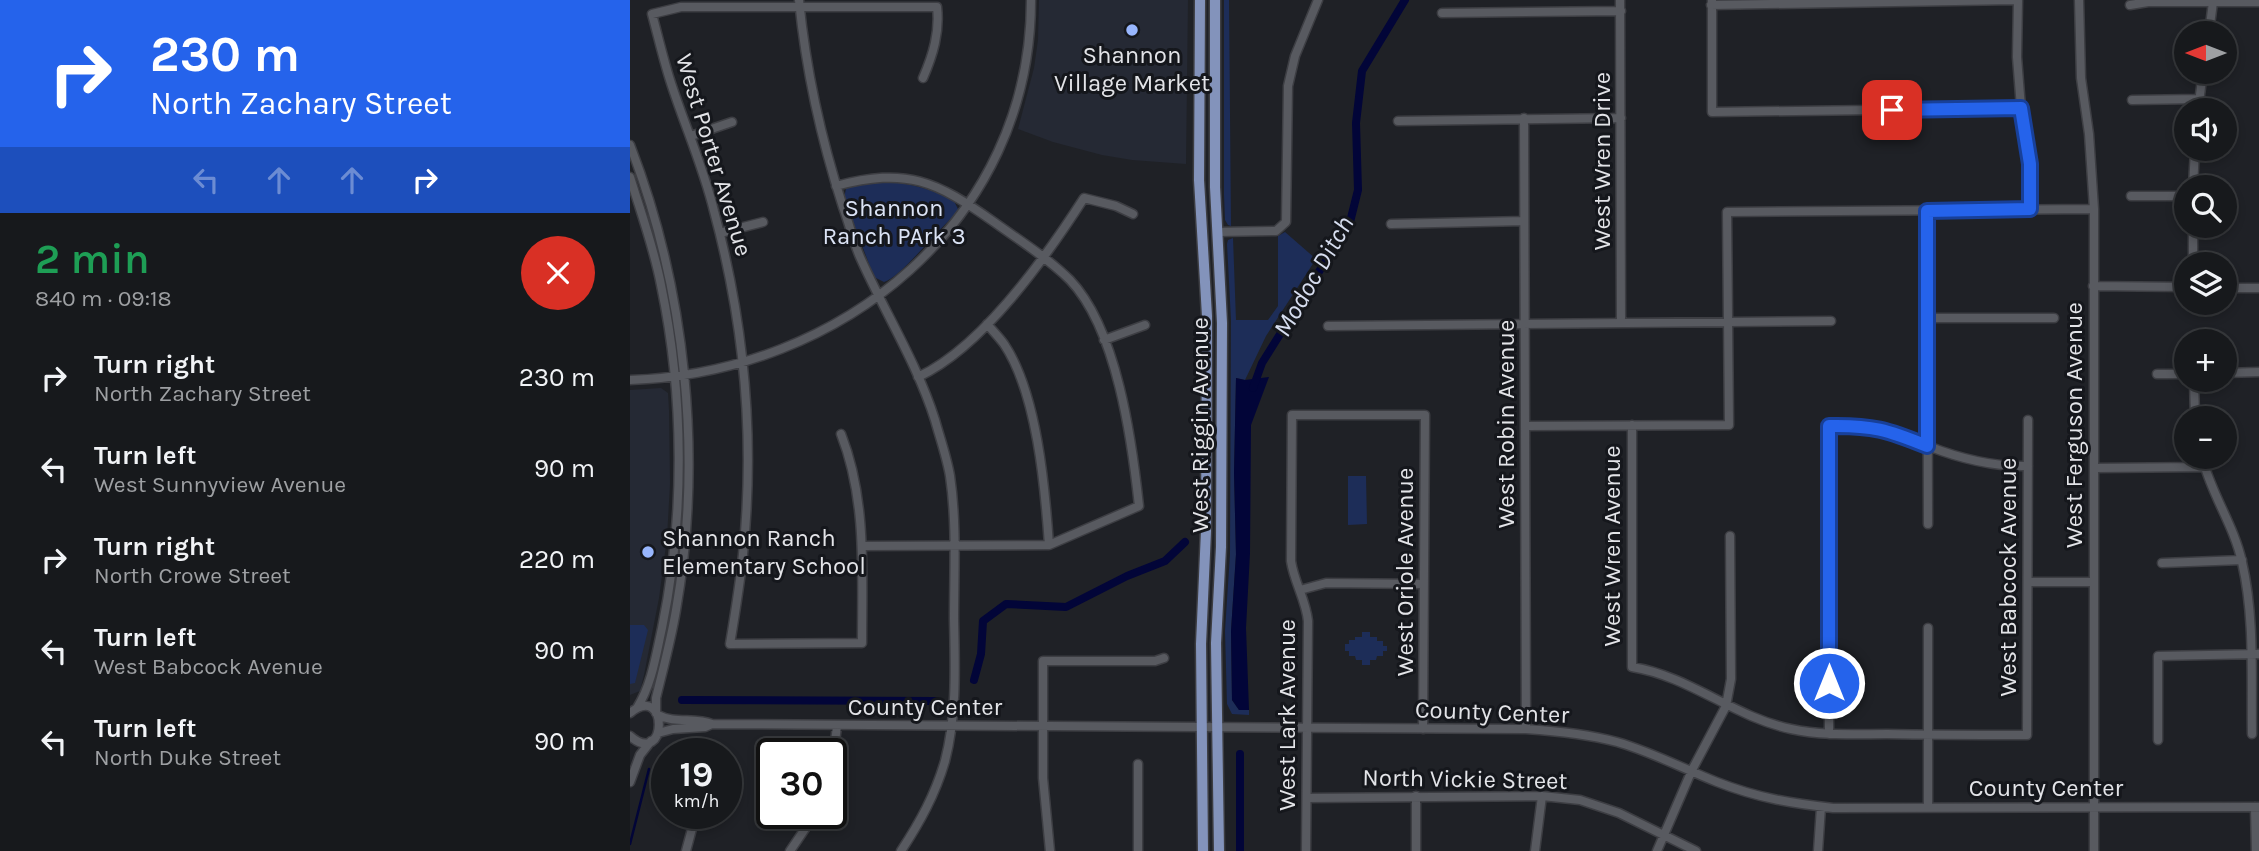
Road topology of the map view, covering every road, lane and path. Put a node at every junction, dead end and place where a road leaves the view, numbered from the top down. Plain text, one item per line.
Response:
1 (1031, 0) edge
2 (1200, 0) edge
3 (1215, 0) edge
4 (1318, 0) edge
5 (1620, 0) edge
6 (2016, 0) edge
7 (2079, 0) edge
8 (1712, 2) edge
9 (2213, 2) junction
10 (2259, 2) edge
11 (800, 3) edge
12 (2130, 5) dead end
13 (1620, 11) junction
14 (1442, 13) dead end
15 (2211, 21) edge
16 (923, 78) dead end
17 (2132, 100) dead end
18 (2174, 100) edge
19 (2021, 108) junction
20 (1524, 118) junction
21 (1621, 118) junction
22 (1398, 121) dead end
23 (732, 122) dead end
24 (691, 136) junction
25 (630, 145) edge
26 (630, 177) edge
27 (836, 186) junction
28 (2130, 196) dead end
29 (2174, 196) edge
30 (968, 204) junction
31 (2030, 209) junction
32 (2094, 209) junction
33 (1927, 211) junction
34 (1133, 214) dead end
35 (1524, 221) junction
36 (764, 222) dead end
37 (1391, 224) dead end
38 (1217, 232) junction
39 (720, 233) junction
40 (1044, 258) junction
41 (2093, 286) junction
42 (2174, 287) edge
43 (2237, 288) edge
44 (2259, 288) edge
45 (878, 296) junction
46 (1927, 318) junction
47 (2054, 318) dead end
48 (1729, 321) junction
49 (1831, 321) dead end
50 (1621, 323) junction
51 (986, 324) junction
52 (1145, 325) dead end
53 (1525, 325) junction
54 (1328, 326) dead end
55 (1104, 340) junction
56 (743, 363) junction
57 (2259, 372) edge
58 (2237, 373) edge
59 (2157, 374) dead end
60 (2174, 374) edge
61 (678, 377) junction
62 (918, 377) junction
63 (630, 380) edge
64 (1425, 415) joint
65 (2028, 420) dead end
66 (1632, 425) junction
67 (1526, 426) junction
68 (841, 434) dead end
69 (1927, 446) junction
70 (2028, 466) junction
71 (2174, 467) edge
72 (2095, 468) junction
73 (2206, 469) edge
74 (1928, 524) dead end
75 (1730, 536) dead end
76 (953, 545) junction
77 (1049, 545) junction
78 (862, 546) junction
79 (2242, 560) junction
80 (2162, 563) dead end
81 (2028, 582) junction
82 (2094, 582) junction
83 (1424, 584) junction
84 (1300, 590) junction
85 (1928, 628) dead end
86 (2255, 654) edge
87 (1164, 658) dead end
88 (1726, 706) junction
89 (632, 712) edge
90 (657, 714) junction
91 (712, 724) junction
92 (837, 726) junction
93 (952, 726) junction
94 (1044, 726) junction
95 (1203, 726) junction
96 (1219, 726) junction
97 (1307, 727) junction
98 (1423, 729) junction
99 (1526, 729) junction
100 (1829, 734) junction
101 (2252, 734) dead end
102 (1928, 735) junction
103 (630, 736) edge
104 (656, 736) junction
105 (836, 738) edge
106 (2158, 740) dead end
107 (630, 748) edge
108 (1138, 764) dead end
109 (1692, 771) junction
110 (630, 782) edge
111 (1416, 796) junction
112 (1542, 796) junction
113 (1307, 797) junction
114 (1821, 807) junction
115 (1928, 807) junction
116 (2257, 807) edge
117 (2095, 808) junction
118 (692, 829) edge
119 (804, 829) edge
120 (1663, 835) junction
121 (686, 851) edge
122 (790, 851) edge
123 (901, 851) edge
124 (1050, 851) edge
125 (1138, 851) edge
126 (1203, 851) edge
127 (1219, 851) edge
128 (1306, 851) edge
129 (1416, 851) edge
130 (1535, 851) edge
131 (1657, 851) edge
132 (1696, 851) edge
133 (1818, 851) edge
134 (2094, 851) edge
135 (2256, 851) edge

1 - 30 street
2 - 95 main road, West Riggin Avenue
3 - 38 main road, West Riggin Avenue
4 - 38 street
5 - 13 street, West Wren Drive
6 - 8 street
6 - 19 street
7 - 32 street, West Ferguson Avenue
8 - 19 street
9 - 10 street
9 - 12 street
9 - 15 street
11 - 16 street
11 - 24 street, West Porter Avenue
11 - 27 street
13 - 14 street
13 - 21 street, West Wren Drive
17 - 18 street
19 - 31 street
20 - 21 street
20 - 22 street
20 - 35 street, West Robin Avenue
21 - 50 street, West Wren Drive
23 - 24 street
24 - 39 street, West Porter Avenue
25 - 61 street
26 - 61 street
27 - 30 street
27 - 45 street
28 - 29 street
30 - 40 street
30 - 45 street
31 - 32 street
31 - 33 street
32 - 41 street, West Ferguson Avenue
33 - 46 street
33 - 48 street
34 - 40 street
35 - 37 street
35 - 53 street, West Robin Avenue
36 - 39 street
38 - 96 main road, West Riggin Avenue
39 - 56 street, West Porter Avenue
40 - 51 street
40 - 55 street
41 - 42 street
41 - 72 street, West Ferguson Avenue
43 - 44 street
45 - 56 street
45 - 62 street
46 - 47 street
46 - 69 street
48 - 49 street
48 - 50 street
48 - 66 street
50 - 53 street
51 - 62 street
51 - 77 street
52 - 55 street
53 - 54 street
53 - 67 street, West Robin Avenue
55 - 77 street
56 - 61 street
56 - 78 street, West Porter Avenue
57 - 58 street
59 - 60 street
61 - 63 street
61 - 89 street
61 - 90 street
62 - 76 street
64 - 83 street, West Oriole Avenue
64 - 84 street, West Lark Avenue
65 - 70 street, West Babcock Avenue
66 - 67 street
66 - 88 street, West Wren Avenue
67 - 99 street, West Robin Avenue
68 - 78 street
69 - 70 street
69 - 74 street
69 - 100 street
70 - 81 street, West Babcock Avenue
71 - 72 street
72 - 82 street, West Ferguson Avenue
73 - 79 street
75 - 88 street
76 - 77 street
76 - 78 street
76 - 93 street
79 - 80 street
79 - 86 street
81 - 82 street
81 - 102 street, West Babcock Avenue
82 - 117 street, West Ferguson Avenue
83 - 84 street
83 - 98 street, West Oriole Avenue
84 - 97 street, West Lark Avenue
85 - 102 street
86 - 101 street
86 - 106 street
87 - 94 street
88 - 100 street
88 - 109 street
89 - 90 street, County Center
90 - 91 street, County Center
90 - 104 street
91 - 92 street, County Center
91 - 104 street, County Center
92 - 93 street, County Center
92 - 105 street
93 - 94 street, County Center
93 - 123 street
94 - 95 street, County Center
94 - 124 street
95 - 96 street, County Center
95 - 126 main road, West Riggin Avenue
96 - 97 street, County Center
96 - 127 main road, West Riggin Avenue
97 - 98 street, County Center
97 - 113 street, West Lark Avenue
98 - 99 street, County Center
99 - 109 street, County Center
100 - 102 street
102 - 115 street
103 - 104 street, County Center
103 - 107 street
104 - 110 street
108 - 125 street
109 - 114 street, County Center
109 - 120 street
111 - 112 street, North Vickie Street
111 - 113 street, North Vickie Street
111 - 129 street
112 - 120 street, North Vickie Street
112 - 130 street
113 - 128 street, West Lark Avenue
114 - 115 street, County Center
114 - 133 street
115 - 117 street, County Center
116 - 117 street, County Center
116 - 135 street
117 - 134 street, West Ferguson Avenue
118 - 121 street
119 - 122 street
120 - 131 street
120 - 132 street, North Vickie Street

